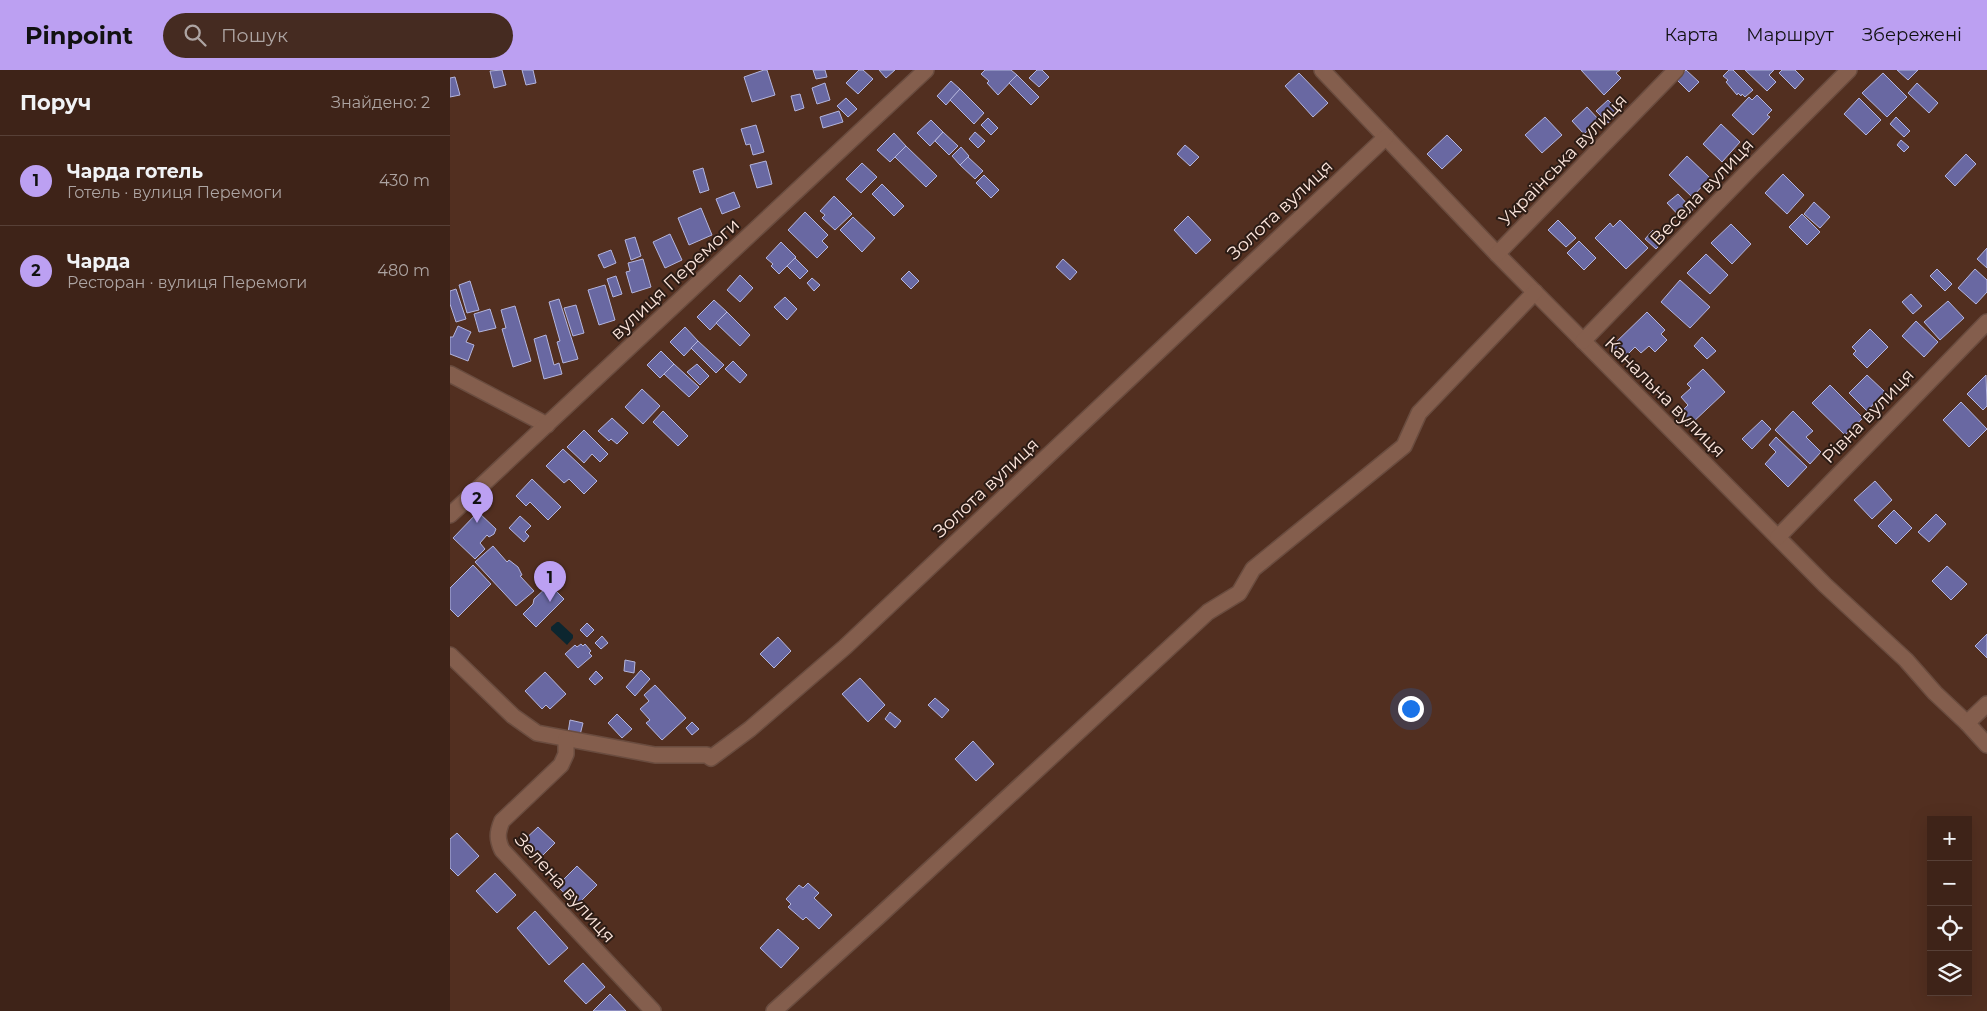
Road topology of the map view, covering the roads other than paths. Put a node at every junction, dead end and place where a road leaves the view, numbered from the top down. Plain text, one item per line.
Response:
1 (926, 70) edge
2 (1322, 70) edge
3 (1676, 70) edge
4 (1849, 70) edge
5 (1386, 137) junction
6 (1497, 254) junction
7 (1535, 292) junction
8 (1987, 322) edge
9 (1583, 341) junction
10 (450, 374) edge
11 (547, 425) junction
12 (450, 515) edge
13 (1778, 537) junction
14 (450, 655) edge
15 (1987, 704) edge
16 (1967, 723) junction
17 (566, 739) junction
18 (1987, 744) edge
19 (653, 1011) edge
20 (774, 1011) edge

1 - 11 street, вулиця Перемоги
2 - 5 street, Канальна вулиця
3 - 6 street, Українська вулиця
4 - 9 street, Весела вулиця
5 - 6 street, Канальна вулиця
5 - 17 street, Золота вулиця
6 - 7 street, Канальна вулиця
7 - 9 street, Канальна вулиця
7 - 20 street
8 - 13 street, Рівна вулиця
9 - 13 street, Канальна вулиця
10 - 11 street
11 - 12 street, вулиця Перемоги
13 - 16 street, Канальна вулиця
14 - 17 street
15 - 16 street
16 - 18 street, Канальна вулиця
17 - 19 street, Зелена вулиця

